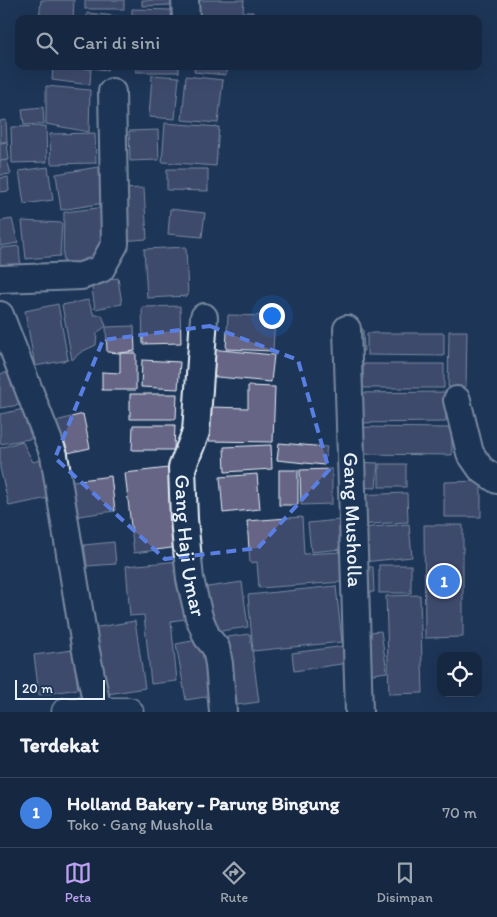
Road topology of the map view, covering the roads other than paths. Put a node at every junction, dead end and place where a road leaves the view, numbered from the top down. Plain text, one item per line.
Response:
1 (185, 0) edge
2 (186, 15) edge
3 (112, 92) dead end
4 (0, 279) edge
5 (0, 315) edge
6 (204, 317) dead end
7 (347, 329) dead end
8 (9, 366) edge
9 (457, 400) dead end
10 (497, 480) edge
11 (98, 711) edge
12 (66, 712) edge
13 (130, 712) edge
14 (223, 712) edge
15 (358, 712) edge

1 - 2 street
3 - 4 street
5 - 8 street
6 - 14 street, Gang Haji Umar
7 - 15 street, Gang Musholla
8 - 11 street
9 - 10 street
11 - 12 main road
11 - 13 main road

